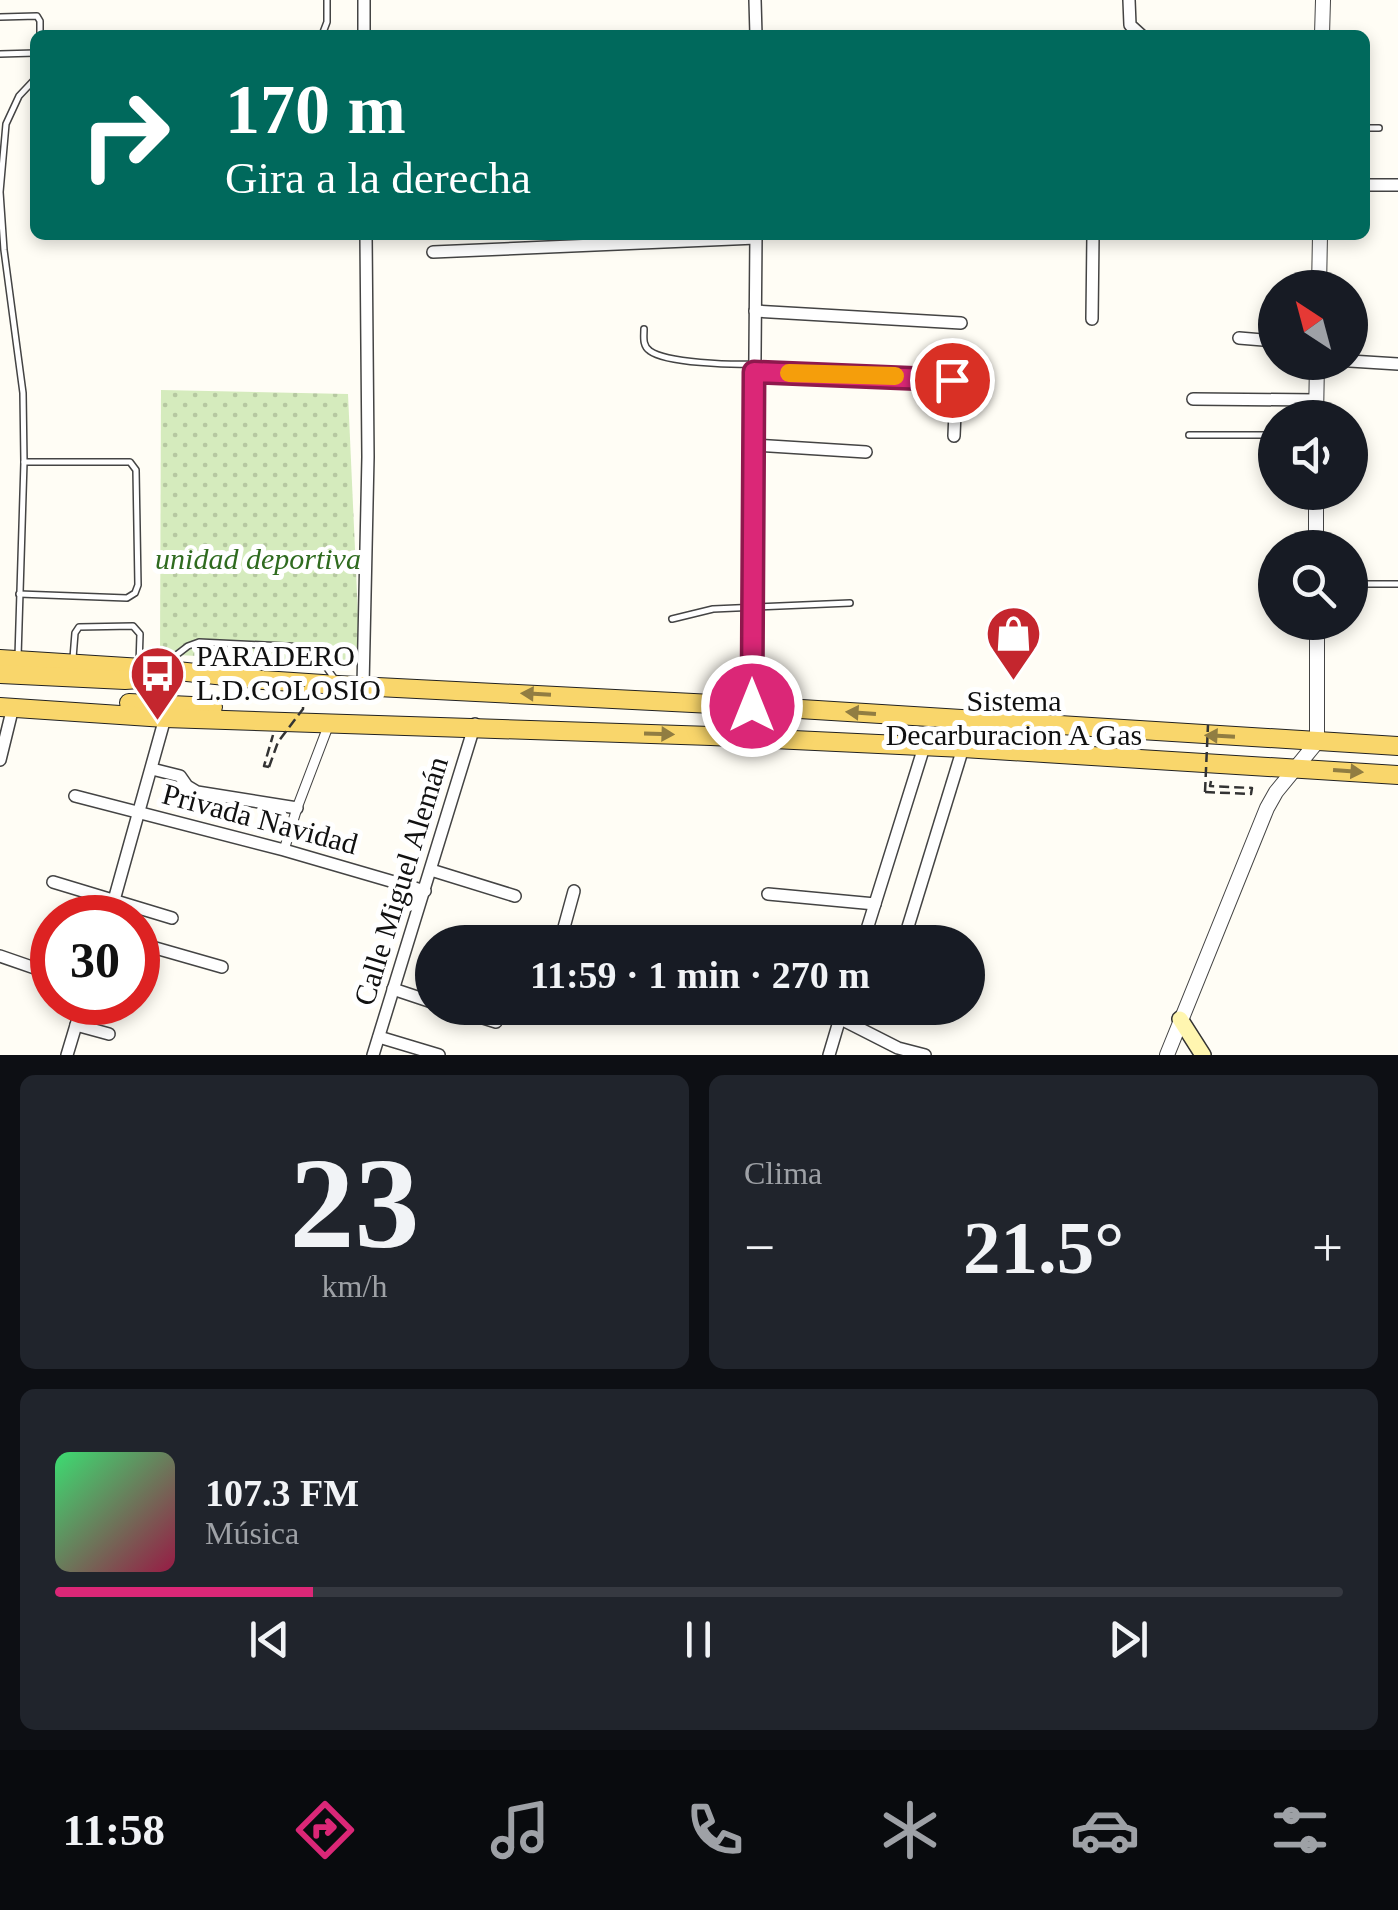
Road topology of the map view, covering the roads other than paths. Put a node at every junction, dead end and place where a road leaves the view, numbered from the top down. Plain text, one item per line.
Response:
1 (327, 0) edge
2 (364, 0) edge
3 (755, 0) edge
4 (1129, 0) edge
5 (1323, 0) edge
6 (0, 17) edge
7 (40, 30) edge
8 (324, 30) edge
9 (364, 30) edge
10 (756, 30) edge
11 (1136, 30) edge
12 (1322, 30) edge
13 (30, 53) edge
14 (0, 54) edge
15 (30, 84) edge
16 (1370, 128) edge
17 (1379, 128) dead end
18 (1398, 184) edge
19 (1370, 185) edge
20 (366, 240) edge
21 (691, 240) edge
22 (756, 240) edge
23 (1093, 240) edge
24 (1320, 240) edge
25 (433, 252) dead end
26 (1319, 270) edge
27 (755, 311) junction
28 (1092, 319) dead end
29 (960, 323) dead end
30 (644, 329) dead end
31 (1238, 338) dead end
32 (1258, 339) edge
33 (1368, 362) edge
34 (1398, 364) edge
35 (754, 368) junction
36 (1317, 380) edge
37 (1193, 399) dead end
38 (1316, 400) joint
39 (1258, 435) edge
40 (954, 436) dead end
41 (1188, 436) dead end
42 (754, 445) junction
43 (866, 452) dead end
44 (24, 462) junction
45 (1368, 584) edge
46 (1398, 584) edge
47 (20, 594) junction
48 (850, 603) dead end
49 (753, 606) junction
50 (672, 619) dead end
51 (1317, 640) edge
52 (9, 659) edge
53 (73, 664) junction
54 (184, 671) junction
55 (141, 672) junction
56 (0, 674) edge
57 (338, 685) junction
58 (363, 686) junction
59 (4, 703) edge
60 (752, 706) junction
61 (166, 718) junction
62 (330, 724) junction
63 (480, 726) junction
64 (1317, 742) junction
65 (1398, 746) edge
66 (924, 747) junction
67 (964, 748) junction
68 (0, 760) edge
69 (1298, 768) junction
70 (152, 769) junction
71 (1398, 775) edge
72 (75, 796) dead end
73 (297, 808) junction
74 (140, 812) junction
75 (284, 850) junction
76 (431, 870) junction
77 (53, 882) dead end
78 (425, 890) junction
79 (574, 892) dead end
80 (768, 894) dead end
81 (97, 895) edge
82 (115, 895) edge
83 (515, 896) dead end
84 (875, 904) junction
85 (160, 914) edge
86 (172, 918) dead end
87 (565, 925) edge
88 (868, 925) edge
89 (909, 925) edge
90 (160, 949) edge
91 (0, 956) edge
92 (30, 966) edge
93 (222, 967) dead end
94 (393, 989) junction
95 (415, 996) edge
96 (1180, 1019) junction
97 (76, 1025) edge
98 (79, 1025) edge
99 (838, 1025) edge
100 (861, 1025) edge
101 (110, 1034) dead end
102 (379, 1037) junction
103 (72, 1054) edge
104 (373, 1055) edge
105 (439, 1055) edge
106 (829, 1055) edge
107 (925, 1055) edge
108 (1167, 1055) edge
109 (1203, 1055) edge

1 - 8 lane
2 - 9 street
3 - 10 street
4 - 11 street
5 - 12 street
6 - 7 lane
13 - 14 lane
15 - 44 lane
16 - 17 lane
18 - 19 street
20 - 58 street
21 - 25 street
22 - 27 street
23 - 28 street
24 - 26 street
27 - 29 street
27 - 35 street
30 - 35 lane
31 - 32 street
33 - 34 street
35 - 40 street
35 - 42 street
36 - 38 street
37 - 38 street
39 - 41 lane
42 - 43 street
42 - 49 street
44 - 47 lane
44 - 47 lane
45 - 46 lane
47 - 52 lane
48 - 49 lane
49 - 50 lane
49 - 60 street
51 - 64 street
52 - 53 main road
53 - 55 main road
53 - 55 lane
54 - 55 main road
54 - 55 main road
54 - 57 main road
55 - 56 main road
55 - 57 lane
57 - 58 main road
60 -> 58 main road
59 - 61 main road
59 - 63 main road
59 - 68 street
64 -> 60 main road
61 - 62 main road
61 - 70 street
62 - 63 main road
62 - 73 street
63 -> 66 main road
63 - 76 street, Calle Miguel Alemán
64 - 65 main road
64 - 69 street
66 - 67 main road
66 - 84 street
67 - 69 main road
67 - 89 street
69 -> 71 main road
69 - 96 street
70 - 73 street
70 - 74 street
72 - 74 street, Privada Navidad
73 - 75 street
74 - 75 street, Privada Navidad
74 - 82 street
75 - 78 street, Privada Navidad
76 - 78 street, Calle Miguel Alemán
76 - 83 street
77 - 81 street
78 - 94 street, Calle Miguel Alemán
79 - 87 street
80 - 84 street
84 - 88 street
85 - 86 street
90 - 93 street
91 - 92 street
94 - 95 street
94 - 102 street, Calle Miguel Alemán
96 - 108 street
96 - 109 main road
97 - 103 street
98 - 101 street
99 - 106 street
100 - 107 street
102 - 104 street, Calle Miguel Alemán
102 - 105 street

